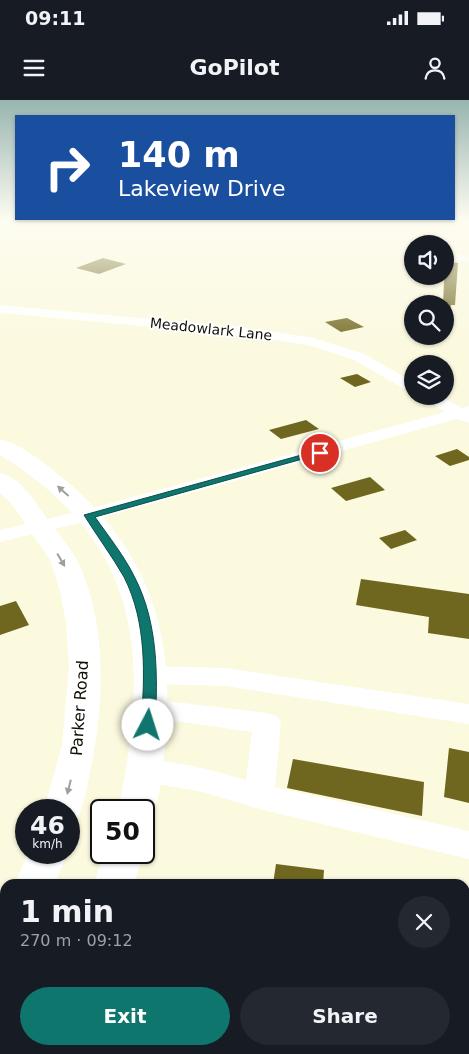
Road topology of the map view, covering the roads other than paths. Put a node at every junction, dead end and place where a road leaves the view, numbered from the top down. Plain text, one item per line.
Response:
1 (0, 309) edge
2 (404, 382) edge
3 (447, 405) edge
4 (466, 415) edge
5 (0, 446) edge
6 (0, 480) edge
7 (89, 515) junction
8 (38, 526) junction
9 (0, 536) edge
10 (0, 550) edge
11 (151, 675) junction
12 (150, 709) junction
13 (469, 714) edge
14 (143, 772) junction
15 (259, 796) junction
16 (66, 799) edge
17 (139, 799) edge
18 (469, 845) edge
19 (43, 864) edge
20 (120, 864) edge
21 (37, 879) edge
22 (116, 879) edge

1 - 2 street, Meadowlark Lane
3 - 4 street
4 - 7 street
7 -> 5 main road
6 - 8 main road, Parker Road
7 - 8 street
7 - 11 main road
8 - 9 street
8 - 10 street
8 -> 16 main road, Parker Road
11 - 12 main road
11 - 13 street
12 - 14 main road
12 - 15 street
14 - 15 street
14 - 17 main road
15 - 18 street
19 - 21 main road
20 - 22 main road

